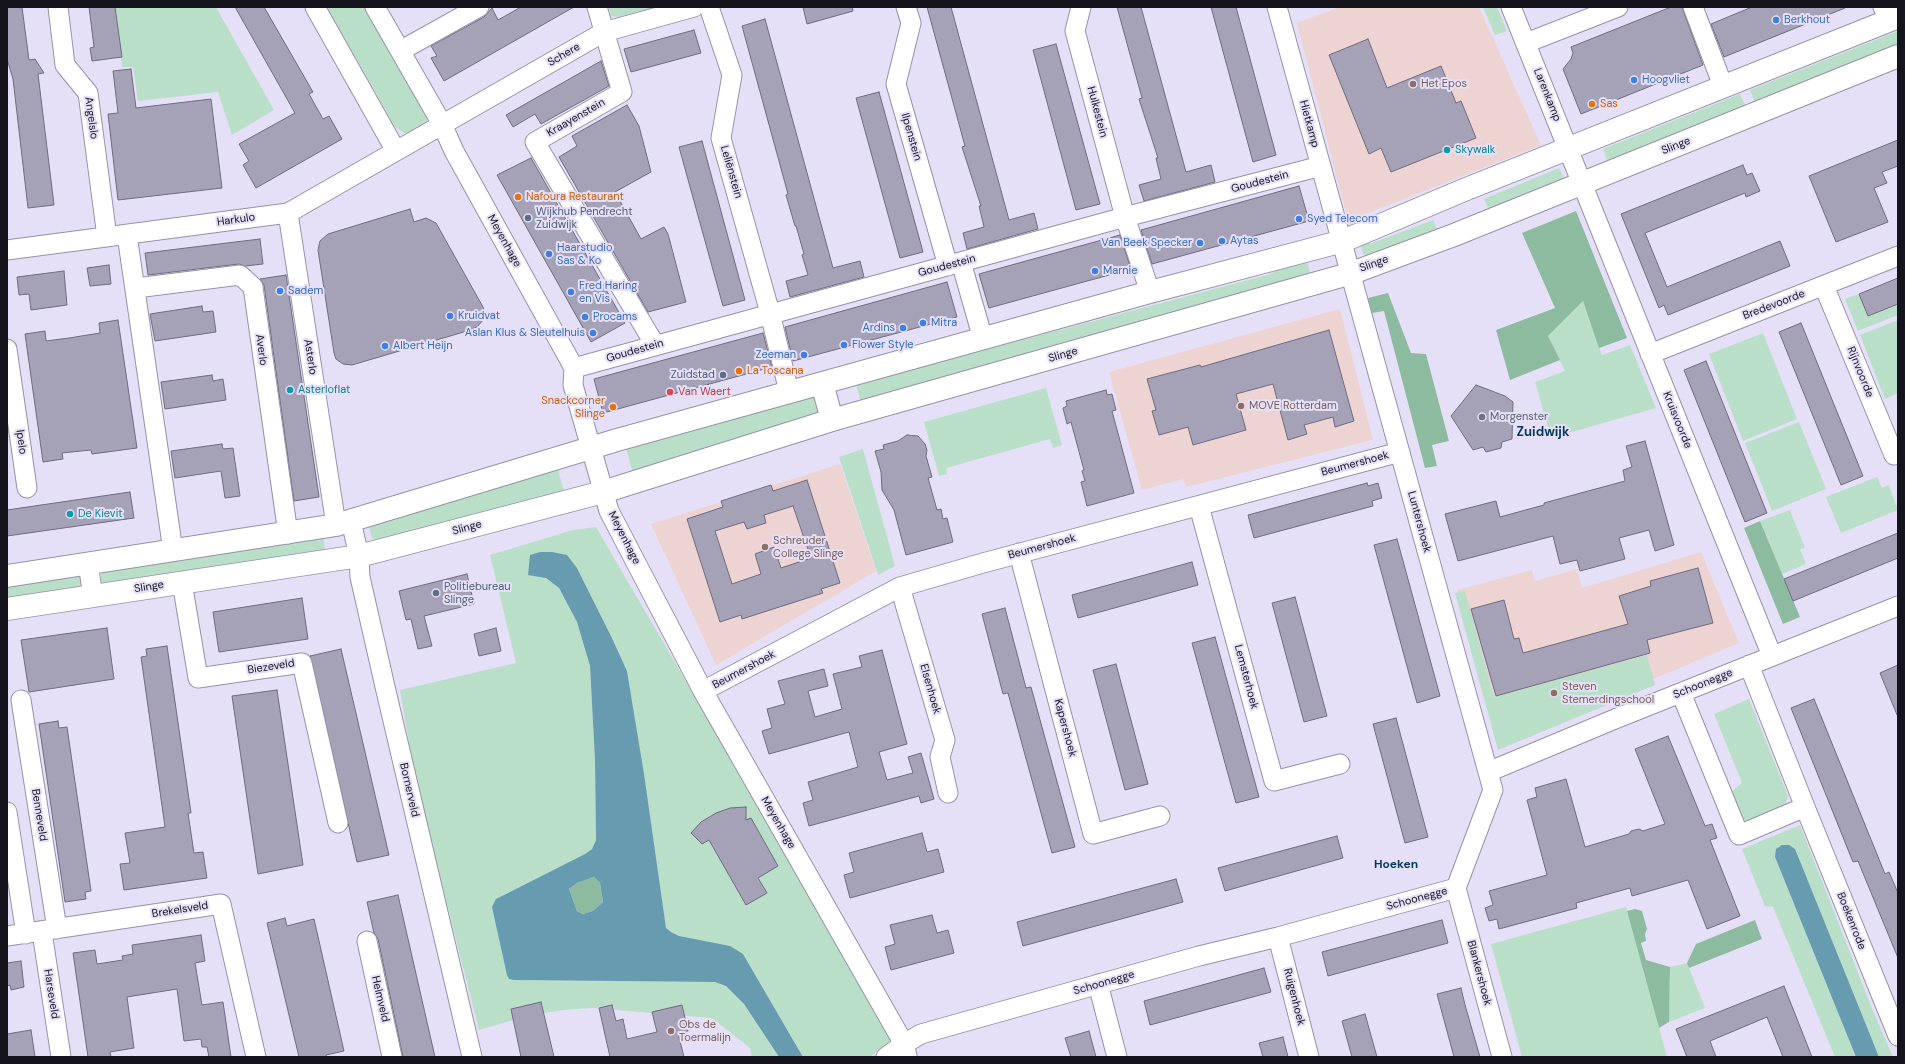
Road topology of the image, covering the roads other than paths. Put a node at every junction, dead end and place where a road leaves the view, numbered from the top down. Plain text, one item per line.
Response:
1 (58, 7) edge
2 (315, 7) edge
3 (375, 7) edge
4 (479, 7) edge
5 (597, 7) edge
6 (694, 7) edge
7 (710, 7) edge
8 (906, 7) edge
9 (1081, 7) edge
10 (1277, 7) edge
11 (1511, 7) edge
12 (1618, 7) edge
13 (1698, 8) edge
14 (1890, 15) edge
15 (604, 32) junction
16 (1526, 43) junction
17 (400, 51) junction
18 (1898, 56) edge
19 (1723, 86) junction
20 (442, 124) junction
21 (1568, 148) junction
22 (396, 151) junction
23 (1321, 166) junction
24 (1582, 183) junction
25 (288, 213) junction
26 (1125, 217) junction
27 (127, 235) junction
28 (106, 237) junction
29 (1343, 241) junction
30 (7, 250) edge
31 (1898, 256) edge
32 (954, 264) junction
33 (1352, 273) junction
34 (1824, 286) junction
35 (136, 288) junction
36 (1150, 292) junction
37 (770, 313) junction
38 (984, 339) junction
39 (655, 345) junction
40 (7, 349) edge
41 (1650, 354) junction
42 (574, 368) junction
43 (822, 383) junction
44 (789, 392) junction
45 (832, 420) junction
46 (591, 448) junction
47 (1400, 452) junction
48 (1898, 454) edge
49 (27, 488) dead end
50 (603, 492) junction
51 (1199, 506) junction
52 (343, 523) junction
53 (288, 534) junction
54 (172, 551) junction
55 (1019, 554) junction
56 (359, 556) junction
57 (88, 564) junction
58 (7, 576) edge
59 (182, 582) junction
60 (900, 586) junction
61 (93, 596) junction
62 (1898, 606) edge
63 (7, 609) edge
64 (1772, 656) junction
65 (1749, 665) junction
66 (703, 691) junction
67 (1680, 693) junction
68 (21, 700) dead end
69 (1340, 764) dead end
70 (1488, 772) junction
71 (948, 793) dead end
72 (1805, 807) junction
73 (7, 812) edge
74 (1160, 816) dead end
75 (338, 823) dead end
76 (1456, 888) junction
77 (42, 932) junction
78 (7, 936) edge
79 (1278, 937) junction
80 (367, 941) dead end
81 (1098, 984) junction
82 (1898, 1036) edge
83 (906, 1050) edge
84 (61, 1057) edge
85 (256, 1057) edge
86 (392, 1057) edge
87 (472, 1057) edge
88 (886, 1057) edge
89 (1118, 1057) edge
90 (1309, 1057) edge
91 (1502, 1057) edge

1 - 28 street, Angelslo
2 - 22 street
3 - 17 street, Meyenhage
4 - 17 street
5 - 15 street
6 - 15 street, Schere
7 - 37 street, Leliënstein
8 - 32 street, Ilpenstein
9 - 26 street, Hulkestein
10 - 23 street, Hietkamp
11 - 16 street, Larenkamp
12 - 16 street
13 - 19 street
14 - 19 main road
15 - 20 street, Schere
15 - 39 street, Kraayenstein
16 - 21 street, Larenkamp
17 - 20 street, Meyenhage
18 - 24 main road, Slinge
19 - 21 main road
20 - 22 street, Harkulo
20 - 42 street, Meyenhage
21 - 24 street, Larenkamp
21 - 29 main road
22 - 25 street, Harkulo
23 - 26 street, Goudestein
23 - 29 street, Hietkamp
24 - 33 main road, Slinge
24 - 41 street, Kruisvoorde
25 - 27 street, Harkulo
25 - 52 street, Asterlo
26 - 32 street, Goudestein
26 - 36 street
27 - 28 street, Harkulo
27 - 35 street
28 - 30 street, Harkulo
29 - 33 street, Hietkamp
29 - 36 main road
31 - 34 street, Bredevoorde
32 - 37 street, Goudestein
32 - 38 street
33 - 45 main road, Slinge
33 - 47 street, Luntershoek
34 - 41 street, Bredevoorde
34 - 48 street, Rijnvoorde
35 - 53 street, Averlo
35 - 54 street
36 - 38 main road
37 - 39 street, Goudestein
37 - 44 street
38 - 43 main road
39 - 42 street, Goudestein
40 - 49 street, Ipelo
41 - 64 street, Kruisvoorde
42 - 46 street, Meyenhage
43 - 44 main road
43 - 45 main road
44 - 46 main road
45 - 50 main road, Slinge
46 - 50 street, Meyenhage
46 - 52 main road
47 - 51 street, Beumershoek
47 - 70 street, Luntershoek
50 - 56 main road, Slinge
50 - 66 street, Meyenhage
51 - 55 street, Beumershoek
51 - 69 street, Lemsterhoek
52 - 53 main road
52 - 56 street, Bornerveld
53 - 54 main road
54 - 57 main road
55 - 60 street, Beumershoek
55 - 74 street, Kapershoek
56 - 59 main road, Slinge
56 - 87 street, Bornerveld
57 - 58 main road
57 - 61 street
59 - 61 main road, Slinge
59 - 75 street, Biezeveld
60 - 66 street, Beumershoek
60 - 71 street, Elsenhoek
61 - 63 main road, Slinge
62 - 64 street, Schoonegge
64 - 65 street, Schoonegge
65 - 67 street, Schoonegge
65 - 72 street, Boekenrode
66 - 83 street, Meyenhage
67 - 70 street, Schoonegge
67 - 72 street
68 - 77 street, Benneveld
70 - 76 street, Schoonegge
72 - 82 street, Boekenrode
73 - 77 street
76 - 79 street, Schoonegge
76 - 91 street, Blankershoek
77 - 78 street, Brekelsveld
77 - 84 street, Harseveld
77 - 85 street, Brekelsveld
79 - 81 street, Schoonegge
79 - 90 street, Ruigenhoek
80 - 86 street, Helmveld
81 - 83 street, Schoonegge
81 - 89 street
83 - 88 street, Schoonegge

